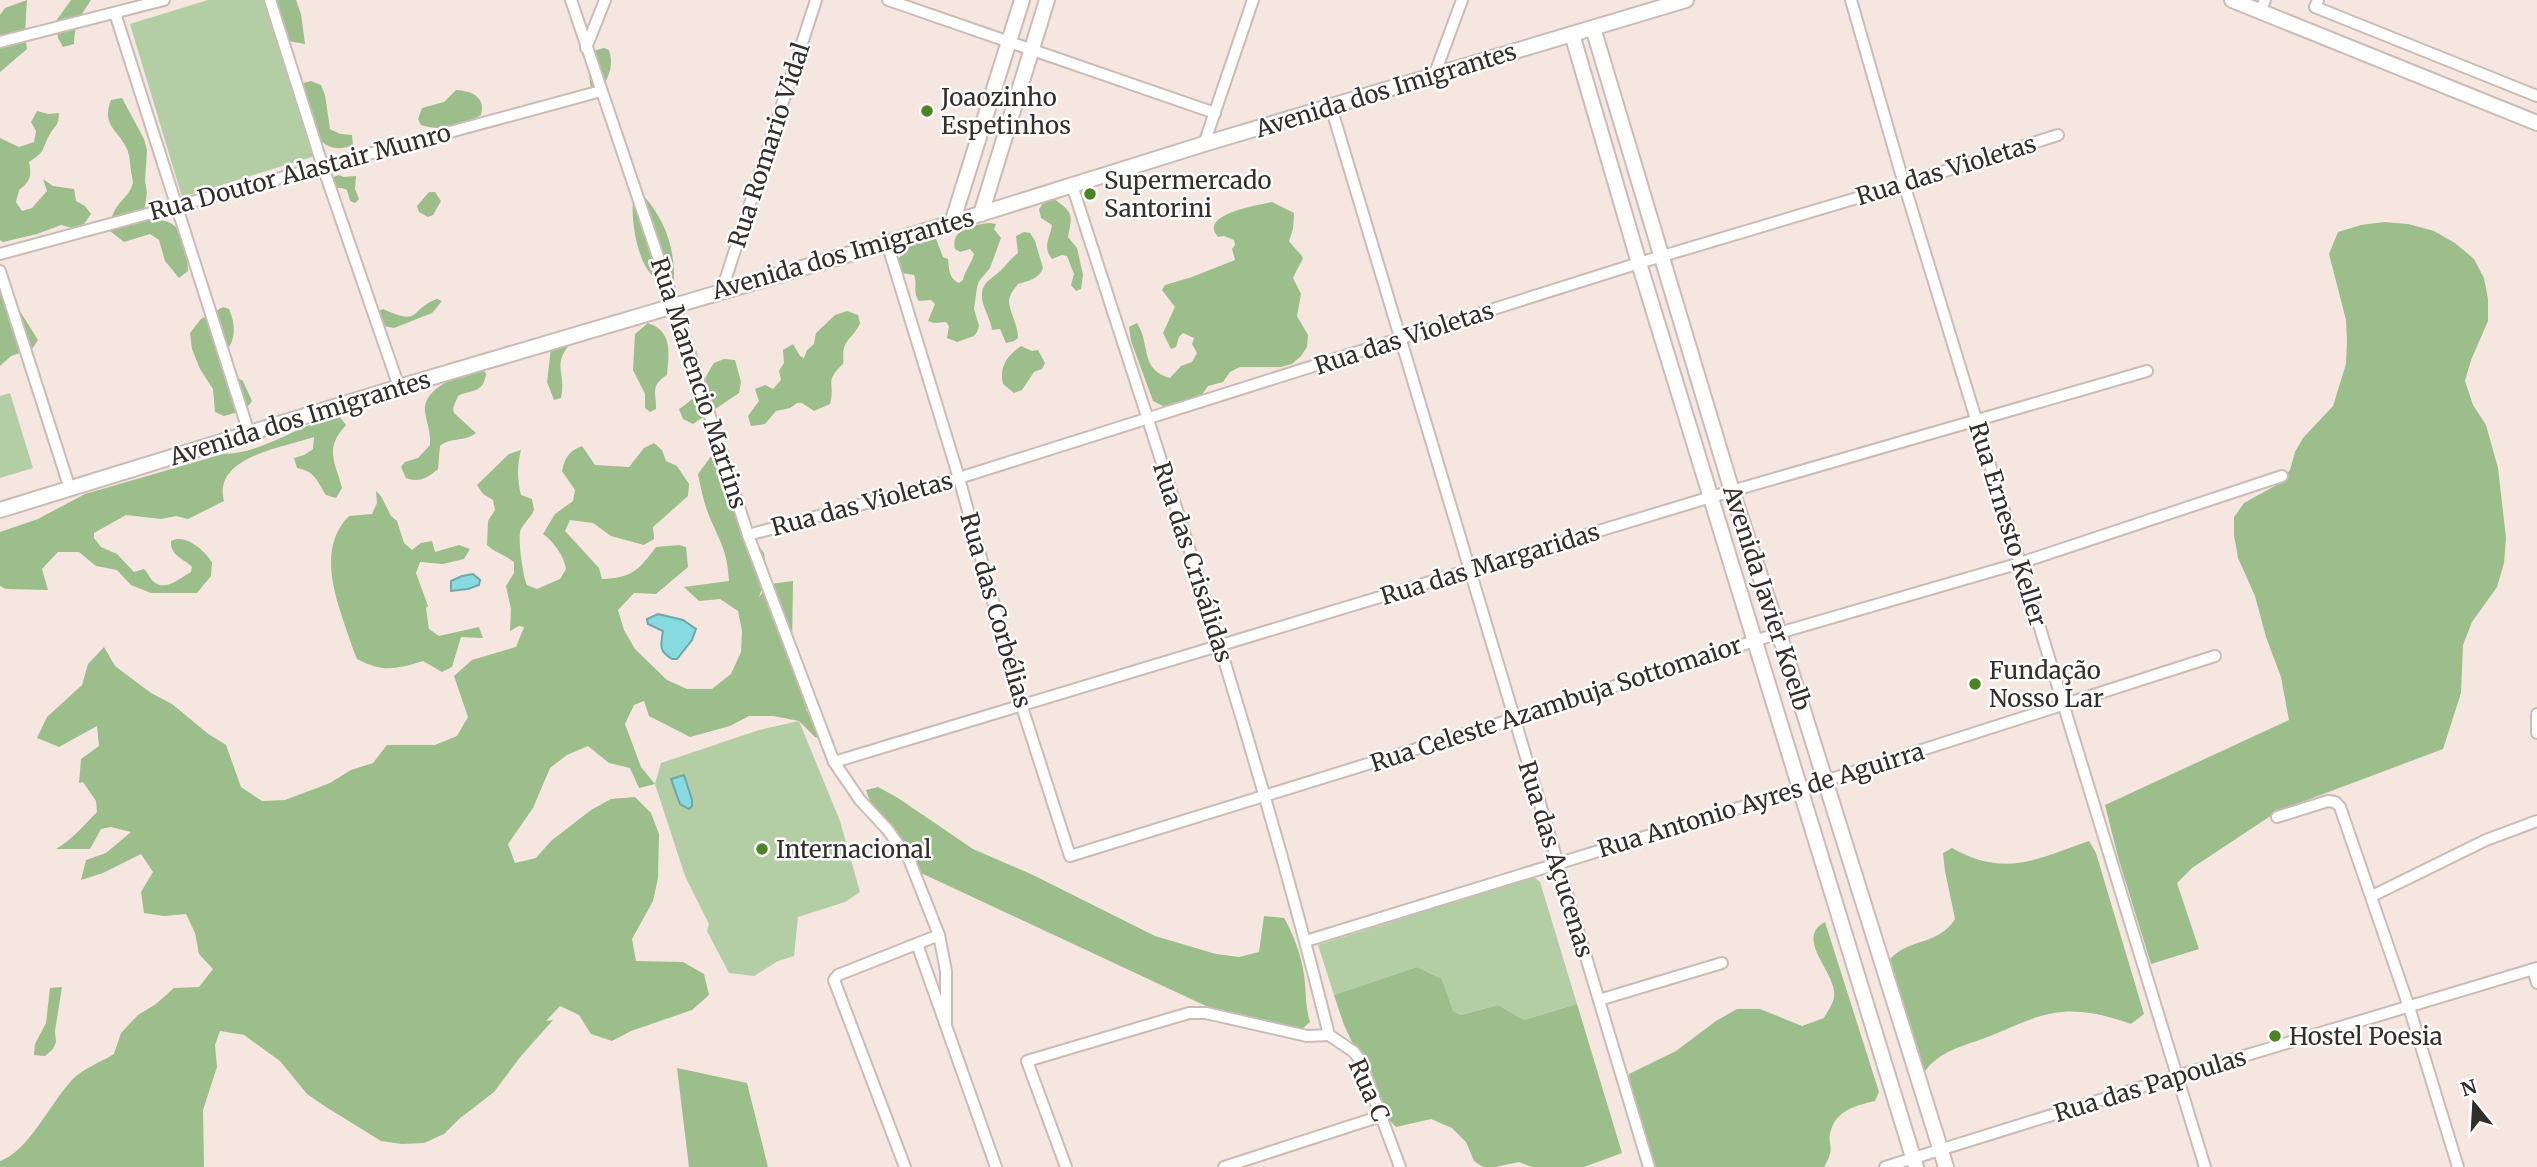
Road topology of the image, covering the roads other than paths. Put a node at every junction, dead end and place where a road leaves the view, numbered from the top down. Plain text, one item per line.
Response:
1 (164, 0) edge
2 (270, 0) edge
3 (571, 0) edge
4 (605, 0) edge
5 (816, 0) edge
6 (888, 0) edge
7 (1022, 0) edge
8 (1047, 0) edge
9 (1253, 0) edge
10 (1462, 0) edge
11 (1686, 0) edge
12 (1851, 0) edge
13 (2232, 0) edge
14 (2318, 0) edge
15 (1669, 3) edge
16 (2263, 5) edge
17 (115, 13) junction
18 (1593, 28) junction
19 (1572, 34) junction
20 (0, 42) edge
21 (1008, 43) junction
22 (586, 48) junction
23 (1030, 50) junction
24 (1434, 76) junction
25 (601, 91) junction
26 (2537, 96) edge
27 (1331, 107) junction
28 (1215, 113) junction
29 (2537, 122) edge
30 (2058, 135) dead end
31 (1204, 144) junction
32 (323, 167) junction
33 (1904, 184) junction
34 (1072, 185) junction
35 (177, 204) junction
36 (981, 214) junction
37 (952, 223) junction
38 (887, 243) junction
39 (0, 254) edge
40 (1663, 256) junction
41 (1639, 263) junction
42 (0, 271) edge
43 (722, 290) junction
44 (674, 304) junction
45 (1399, 339) junction
46 (2147, 371) dead end
47 (399, 387) junction
48 (1976, 419) junction
49 (1147, 420) junction
50 (249, 433) junction
51 (2282, 476) dead end
52 (959, 478) junction
53 (70, 489) junction
54 (1732, 491) junction
55 (1711, 497) junction
56 (0, 510) edge
57 (748, 535) junction
58 (2020, 563) junction
59 (1469, 571) junction
60 (1779, 633) junction
61 (1755, 641) junction
62 (1220, 646) junction
63 (2215, 656) dead end
64 (2063, 705) junction
65 (1022, 707) junction
66 (2536, 715) edge
67 (1513, 719) junction
68 (2537, 733) edge
69 (834, 762) junction
70 (1825, 782) junction
71 (1800, 789) junction
72 (1264, 796) junction
73 (2277, 817) dead end
74 (2537, 821) edge
75 (1070, 856) joint
76 (1556, 863) junction
77 (2372, 896) junction
78 (939, 935) junction
79 (1306, 941) junction
80 (917, 944) junction
81 (1722, 963) dead end
82 (2535, 969) edge
83 (2537, 983) edge
84 (1599, 1000) junction
85 (2409, 1007) junction
86 (946, 1025) junction
87 (1329, 1035) junction
88 (2177, 1076) junction
89 (1381, 1116) junction
90 (1941, 1150) junction
91 (1915, 1163) edge
92 (2455, 1166) edge
93 (905, 1167) edge
94 (996, 1167) edge
95 (1066, 1167) edge
96 (1224, 1167) edge
97 (1400, 1167) edge
98 (1649, 1167) edge
99 (1885, 1167) edge
100 (1946, 1167) edge
101 (2205, 1167) edge

1 - 17 street
2 - 32 street
3 - 22 street, Rua Manencio Martins
4 - 22 street
5 - 43 street, Rua Romario Vidal
6 - 21 street
7 - 21 street
8 - 23 street
9 - 28 street
10 - 24 street
11 - 15 street, Avenida dos Imigrantes
12 - 33 street, Rua Ernesto Keller
13 - 16 street
14 - 26 street
15 - 18 street, Avenida dos Imigrantes
16 - 29 street
17 - 20 street
17 - 35 street
18 - 19 street, Avenida dos Imigrantes
18 - 40 street, Avenida Javier Koelb
19 - 24 street, Avenida dos Imigrantes
19 - 41 street, Avenida Javier Koelb
21 - 23 street
21 - 37 street
22 - 25 street, Rua Manencio Martins
23 - 28 street
23 - 36 street
24 - 27 street, Avenida dos Imigrantes
25 - 32 street, Rua Doutor Alastair Munro
25 - 44 street, Rua Manencio Martins
27 - 31 street, Avenida dos Imigrantes
27 - 45 street, Rua das Açucenas
28 - 31 street
30 - 33 street, Rua das Violetas
31 - 34 street, Avenida dos Imigrantes
32 - 35 street, Rua Doutor Alastair Munro
32 - 47 street
33 - 40 street, Rua das Violetas
33 - 48 street, Rua Ernesto Keller
34 - 36 street, Avenida dos Imigrantes
34 - 49 street, Rua das Crisálidas
35 - 39 street, Rua Doutor Alastair Munro
35 - 50 street
36 - 37 street, Avenida dos Imigrantes
37 - 38 street, Avenida dos Imigrantes
38 - 43 street, Avenida dos Imigrantes
38 - 52 street, Rua das Corbélias
40 - 41 street, Rua das Violetas
40 - 54 street, Avenida Javier Koelb
41 - 45 street, Rua das Violetas
41 - 55 street, Avenida Javier Koelb
42 - 53 street
43 - 44 street, Avenida dos Imigrantes
44 - 47 street, Avenida dos Imigrantes
44 - 57 street, Rua Manencio Martins
45 - 49 street, Rua das Violetas
45 - 59 street, Rua das Açucenas
46 - 48 street, Rua das Margaridas
47 - 50 street, Avenida dos Imigrantes
48 - 54 street, Rua das Margaridas
48 - 58 street, Rua Ernesto Keller
49 - 52 street, Rua das Violetas
49 - 62 street, Rua das Crisálidas
50 - 53 street, Avenida dos Imigrantes
51 - 58 street, Rua Celeste Azambuja Sottomaior
52 - 57 street, Rua das Violetas
52 - 65 street, Rua das Corbélias
53 - 56 street, Avenida dos Imigrantes
54 - 55 street, Rua das Margaridas
54 - 60 street, Avenida Javier Koelb
55 - 59 street, Rua das Margaridas
55 - 61 street, Avenida Javier Koelb
57 - 69 street, Rua Manencio Martins
58 - 60 street, Rua Celeste Azambuja Sottomaior
58 - 64 street, Rua Ernesto Keller
59 - 62 street, Rua das Margaridas
59 - 67 street, Rua das Açucenas
60 - 61 street, Rua Celeste Azambuja Sottomaior
60 - 70 street, Avenida Javier Koelb
61 - 67 street, Rua Celeste Azambuja Sottomaior
61 - 71 street, Avenida Javier Koelb
62 - 65 street, Rua das Margaridas
62 - 72 street, Rua das Crisálidas
63 - 64 street, Rua Antonio Ayres de Aguirra
64 - 70 street, Rua Antonio Ayres de Aguirra
64 - 88 street, Rua Ernesto Keller
65 - 69 street, Rua das Margaridas
65 - 75 street, Rua das Corbélias
66 - 68 street
67 - 72 street, Rua Celeste Azambuja Sottomaior
67 - 76 street, Rua das Açucenas
69 - 78 street, Rua Manencio Martins
70 - 71 street, Rua Antonio Ayres de Aguirra
70 - 90 street, Avenida Javier Koelb
71 - 76 street, Rua Antonio Ayres de Aguirra
71 - 91 street, Avenida Javier Koelb
72 - 75 street, Rua Celeste Azambuja Sottomaior
72 - 79 street, Rua das Crisálidas
73 - 77 street
74 - 77 street
76 - 79 street, Rua Antonio Ayres de Aguirra
76 - 84 street, Rua das Açucenas
77 - 85 street
78 - 80 street
78 - 86 street, Rua Manencio Martins
79 - 87 street, Rua C
80 - 86 street, Rua Manencio Martins
80 - 93 street
81 - 84 street
82 - 83 street
82 - 85 street, Rua das Papoulas
84 - 98 street, Rua das Açucenas
85 - 88 street, Rua das Papoulas
85 - 92 street
86 - 94 street, Rua Manencio Martins
87 - 89 street, Rua C
87 - 95 street
88 - 90 street, Rua das Papoulas
88 - 101 street, Rua Ernesto Keller
89 - 96 street
89 - 97 street, Rua C
90 - 91 street, Rua das Papoulas
90 - 100 street, Avenida Javier Koelb
91 - 99 street, Rua das Papoulas

